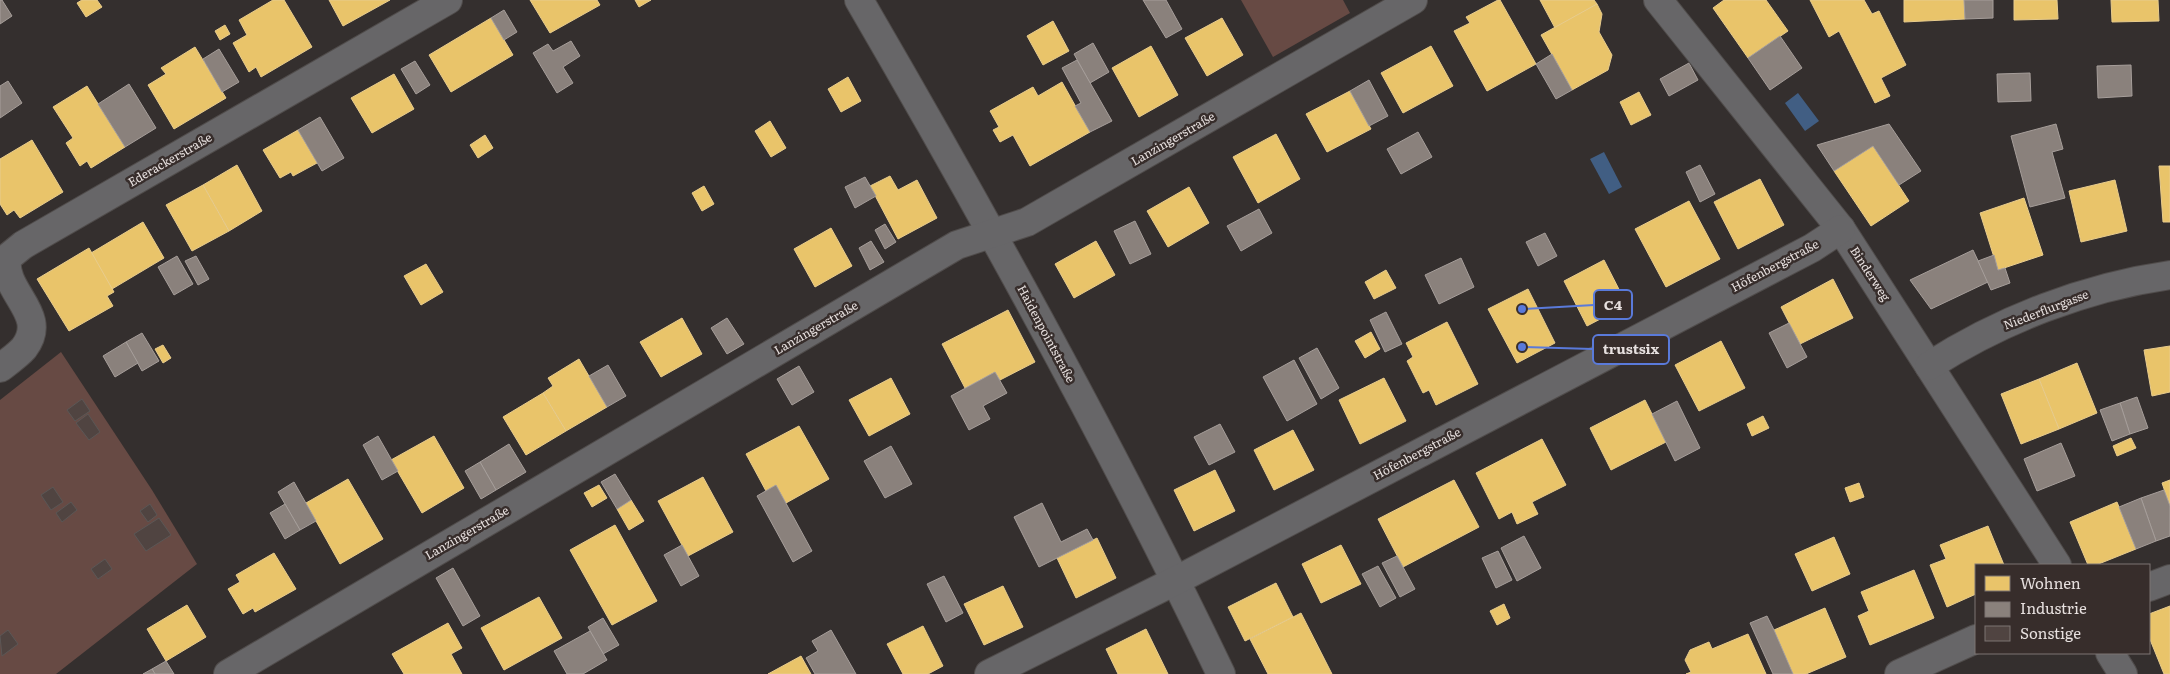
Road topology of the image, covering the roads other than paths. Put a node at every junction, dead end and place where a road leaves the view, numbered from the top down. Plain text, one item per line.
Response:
1 (448, 0) edge
2 (859, 0) edge
3 (1413, 0) edge
4 (1658, 0) edge
5 (1841, 229) junction
6 (993, 234) junction
7 (2170, 275) edge
8 (1929, 366) junction
9 (0, 368) edge
10 (2056, 564) edge
11 (2170, 579) edge
12 (1176, 580) junction
13 (2150, 588) edge
14 (1975, 639) edge
15 (2111, 654) edge
16 (228, 674) edge
17 (989, 674) edge
18 (1221, 674) edge
19 (1899, 674) edge
20 (2123, 674) edge

1 - 9 street, Ederackerstraße
2 - 6 street, Haidenpointstraße
3 - 6 street, Lanzingerstraße
4 - 5 street, Binderweg
5 - 8 street, Binderweg
5 - 12 street, Höfenbergstraße
6 - 12 street, Haidenpointstraße
6 - 16 street, Lanzingerstraße
7 - 8 street, Niederflurgasse
8 - 10 street, Binderweg
11 - 13 street
12 - 17 street, Höfenbergstraße
12 - 18 street, Haidenpointstraße
14 - 19 street
15 - 20 street

